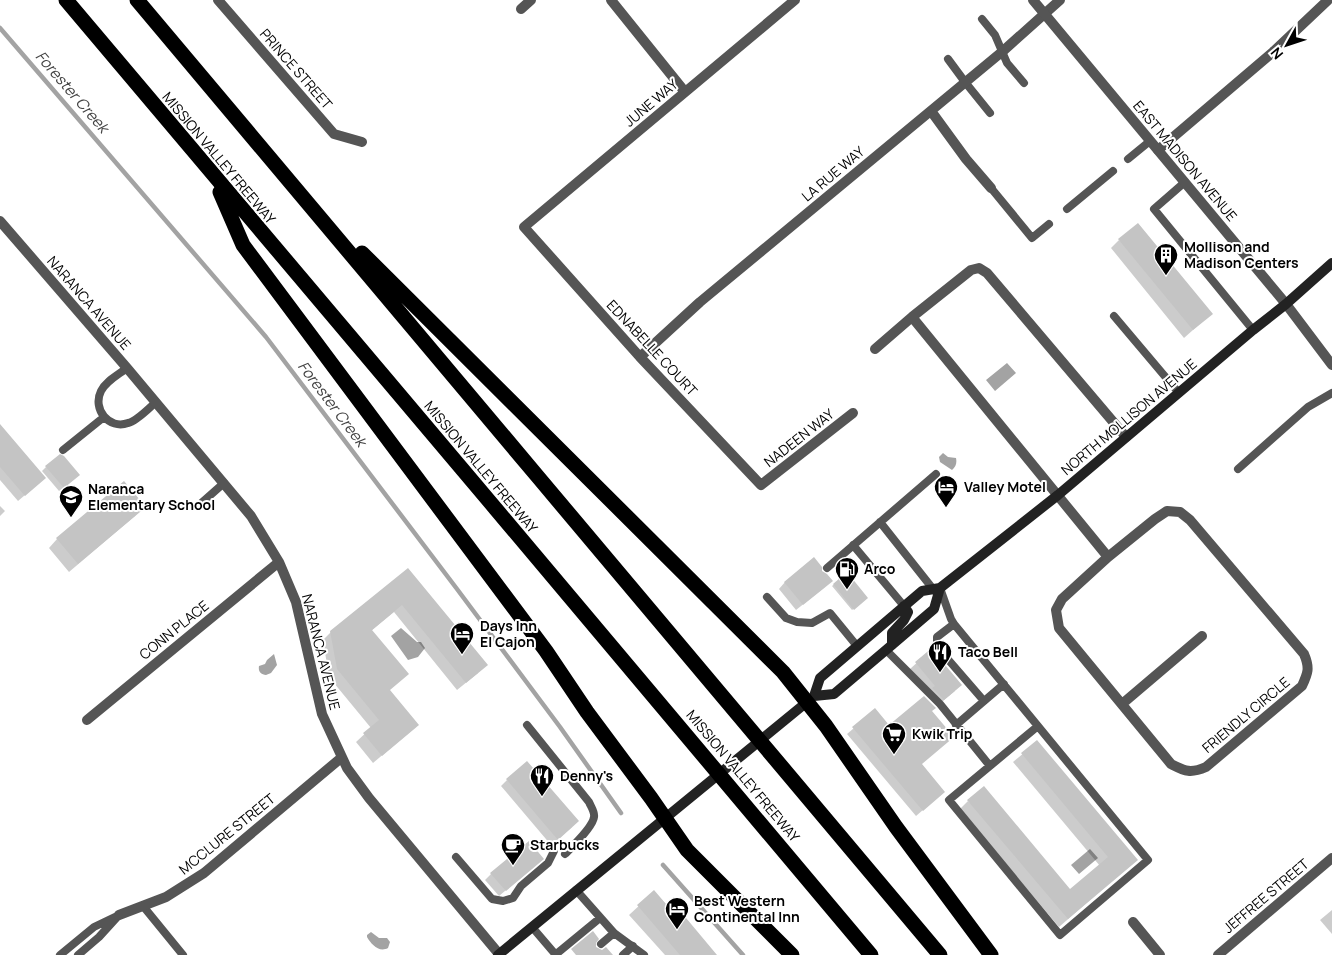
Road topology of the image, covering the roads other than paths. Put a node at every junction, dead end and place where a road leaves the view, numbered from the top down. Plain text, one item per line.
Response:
1 (66, 0) edge
2 (137, 0) edge
3 (218, 0) edge
4 (531, 0) edge
5 (611, 0) edge
6 (795, 0) edge
7 (1033, 0) edge
8 (1060, 0) edge
9 (1328, 0) edge
10 (521, 9) dead end
11 (1044, 13) junction
12 (982, 19) dead end
13 (1002, 51) junction
14 (948, 59) dead end
15 (965, 82) junction
16 (1024, 83) dead end
17 (685, 92) junction
18 (931, 111) junction
19 (990, 113) dead end
20 (1150, 141) junction
21 (362, 142) dead end
22 (1158, 150) junction
23 (1128, 159) dead end
24 (1113, 172) dead end
25 (214, 177) junction
26 (1185, 182) junction
27 (295, 187) junction
28 (991, 188) joint
29 (1067, 209) dead end
30 (0, 221) edge
31 (1049, 224) dead end
32 (524, 227) joint
33 (1332, 263) edge
34 (1286, 304) junction
35 (1114, 316) dead end
36 (912, 317) junction
37 (1253, 330) junction
38 (875, 349) dead end
39 (640, 357) junction
40 (1332, 365) edge
41 (127, 368) junction
42 (1179, 393) junction
43 (1332, 393) edge
44 (156, 402) junction
45 (853, 412) dead end
46 (104, 417) junction
47 (1126, 437) junction
48 (63, 450) dead end
49 (1238, 469) dead end
50 (936, 474) dead end
51 (224, 483) junction
52 (761, 485) joint
53 (1058, 495) junction
54 (198, 506) dead end
55 (880, 522) junction
56 (853, 546) junction
57 (1108, 557) junction
58 (279, 562) junction
59 (827, 568) dead end
60 (937, 588) junction
61 (767, 597) dead end
62 (904, 606) junction
63 (954, 624) junction
64 (1202, 636) dead end
65 (857, 646) junction
66 (889, 647) junction
67 (1004, 684) junction
68 (810, 699) junction
69 (984, 701) junction
70 (1122, 704) junction
71 (87, 720) dead end
72 (527, 725) dead end
73 (956, 725) junction
74 (1038, 726) junction
75 (342, 758) junction
76 (990, 766) junction
77 (664, 818) junction
78 (554, 851) dead end
79 (565, 854) dead end
80 (456, 857) dead end
81 (1332, 858) edge
82 (576, 890) junction
83 (144, 906) junction
84 (119, 915) junction
85 (600, 918) junction
86 (1133, 922) dead end
87 (532, 927) junction
88 (614, 933) junction
89 (601, 944) dead end
90 (633, 946) junction
91 (60, 955) edge
92 (78, 955) edge
93 (183, 955) edge
94 (499, 955) edge
95 (556, 955) edge
96 (623, 955) edge
97 (644, 955) edge
98 (792, 955) edge
99 (871, 955) edge
100 (940, 955) edge
101 (991, 955) edge
102 (1160, 955) edge
103 (1218, 955) edge

1 - 25 highway, MISSION VALLEY FREEWAY
2 - 27 highway
3 - 21 street, PRINCE STREET
4 - 10 street
5 - 17 street
6 - 17 street, JUNE WAY
7 - 11 street, EAST MADISON AVENUE
8 - 11 street, LA RUE WAY
9 - 22 street
11 - 13 street, LA RUE WAY
11 - 20 street, EAST MADISON AVENUE
12 - 13 lane
13 - 15 street, LA RUE WAY
13 - 16 lane
14 - 15 lane
15 - 18 street, LA RUE WAY
15 - 19 lane
17 - 32 street, JUNE WAY
18 - 28 street
18 - 39 street, LA RUE WAY
20 - 22 street, EAST MADISON AVENUE
20 - 23 lane
22 - 26 street, EAST MADISON AVENUE
24 - 29 lane
25 - 77 highway
25 - 99 highway, MISSION VALLEY FREEWAY
26 - 34 street, EAST MADISON AVENUE
26 - 37 lane
27 - 68 highway
27 - 100 highway
28 - 31 lane
30 - 41 street, NARANCA AVENUE
32 - 39 street, EDNABELLE COURT
33 - 34 main road, NORTH MOLLISON AVENUE
34 - 37 main road, NORTH MOLLISON AVENUE
34 - 40 street, EAST MADISON AVENUE
35 - 42 lane
36 - 38 street
36 - 47 street
36 - 53 street
37 - 42 main road, NORTH MOLLISON AVENUE
39 - 52 street, EDNABELLE COURT
41 - 44 street, NARANCA AVENUE
41 - 46 lane
42 - 47 main road, NORTH MOLLISON AVENUE
43 - 49 lane
44 - 46 lane
44 - 51 street, NARANCA AVENUE
45 - 52 street, NADEEN WAY
46 - 48 lane
47 - 53 main road, NORTH MOLLISON AVENUE
50 - 55 lane
51 - 54 lane
51 - 58 street, NARANCA AVENUE
53 - 57 street
53 - 60 main road, NORTH MOLLISON AVENUE
55 - 56 lane
55 - 60 lane
56 - 59 lane
56 - 62 lane
57 - 70 street, FRIENDLY CIRCLE
57 - 70 street, FRIENDLY CIRCLE
58 - 71 street, CONN PLACE
58 - 75 street, NARANCA AVENUE
60 - 62 main road, NORTH MOLLISON AVENUE
60 - 63 lane
60 - 66 main road, NORTH MOLLISON AVENUE
61 - 65 lane
62 - 65 main road, NORTH MOLLISON AVENUE
62 - 66 main road
63 - 67 lane
63 - 69 lane
64 - 70 street
65 - 68 main road, NORTH MOLLISON AVENUE
66 - 68 main road, NORTH MOLLISON AVENUE
66 - 73 lane
67 - 69 lane
67 - 74 lane
68 - 77 main road, NORTH MOLLISON AVENUE
68 - 101 highway
69 - 73 lane
72 - 79 lane
73 - 76 lane
74 - 76 lane
74 - 76 lane
75 - 83 street, MCCLURE STREET
75 - 94 street, NARANCA AVENUE
77 - 82 main road, NORTH MOLLISON AVENUE
77 - 98 highway
78 - 80 lane
81 - 103 street, JEFFREE STREET
82 - 85 lane
82 - 87 main road, NORTH MOLLISON AVENUE
83 - 84 street, MCCLURE STREET
83 - 93 lane
84 - 91 lane
84 - 92 lane
85 - 88 lane
85 - 95 lane
86 - 102 street
87 - 94 main road, NORTH MOLLISON AVENUE
87 - 95 lane
88 - 89 lane
88 - 90 lane
90 - 96 lane
90 - 97 lane

